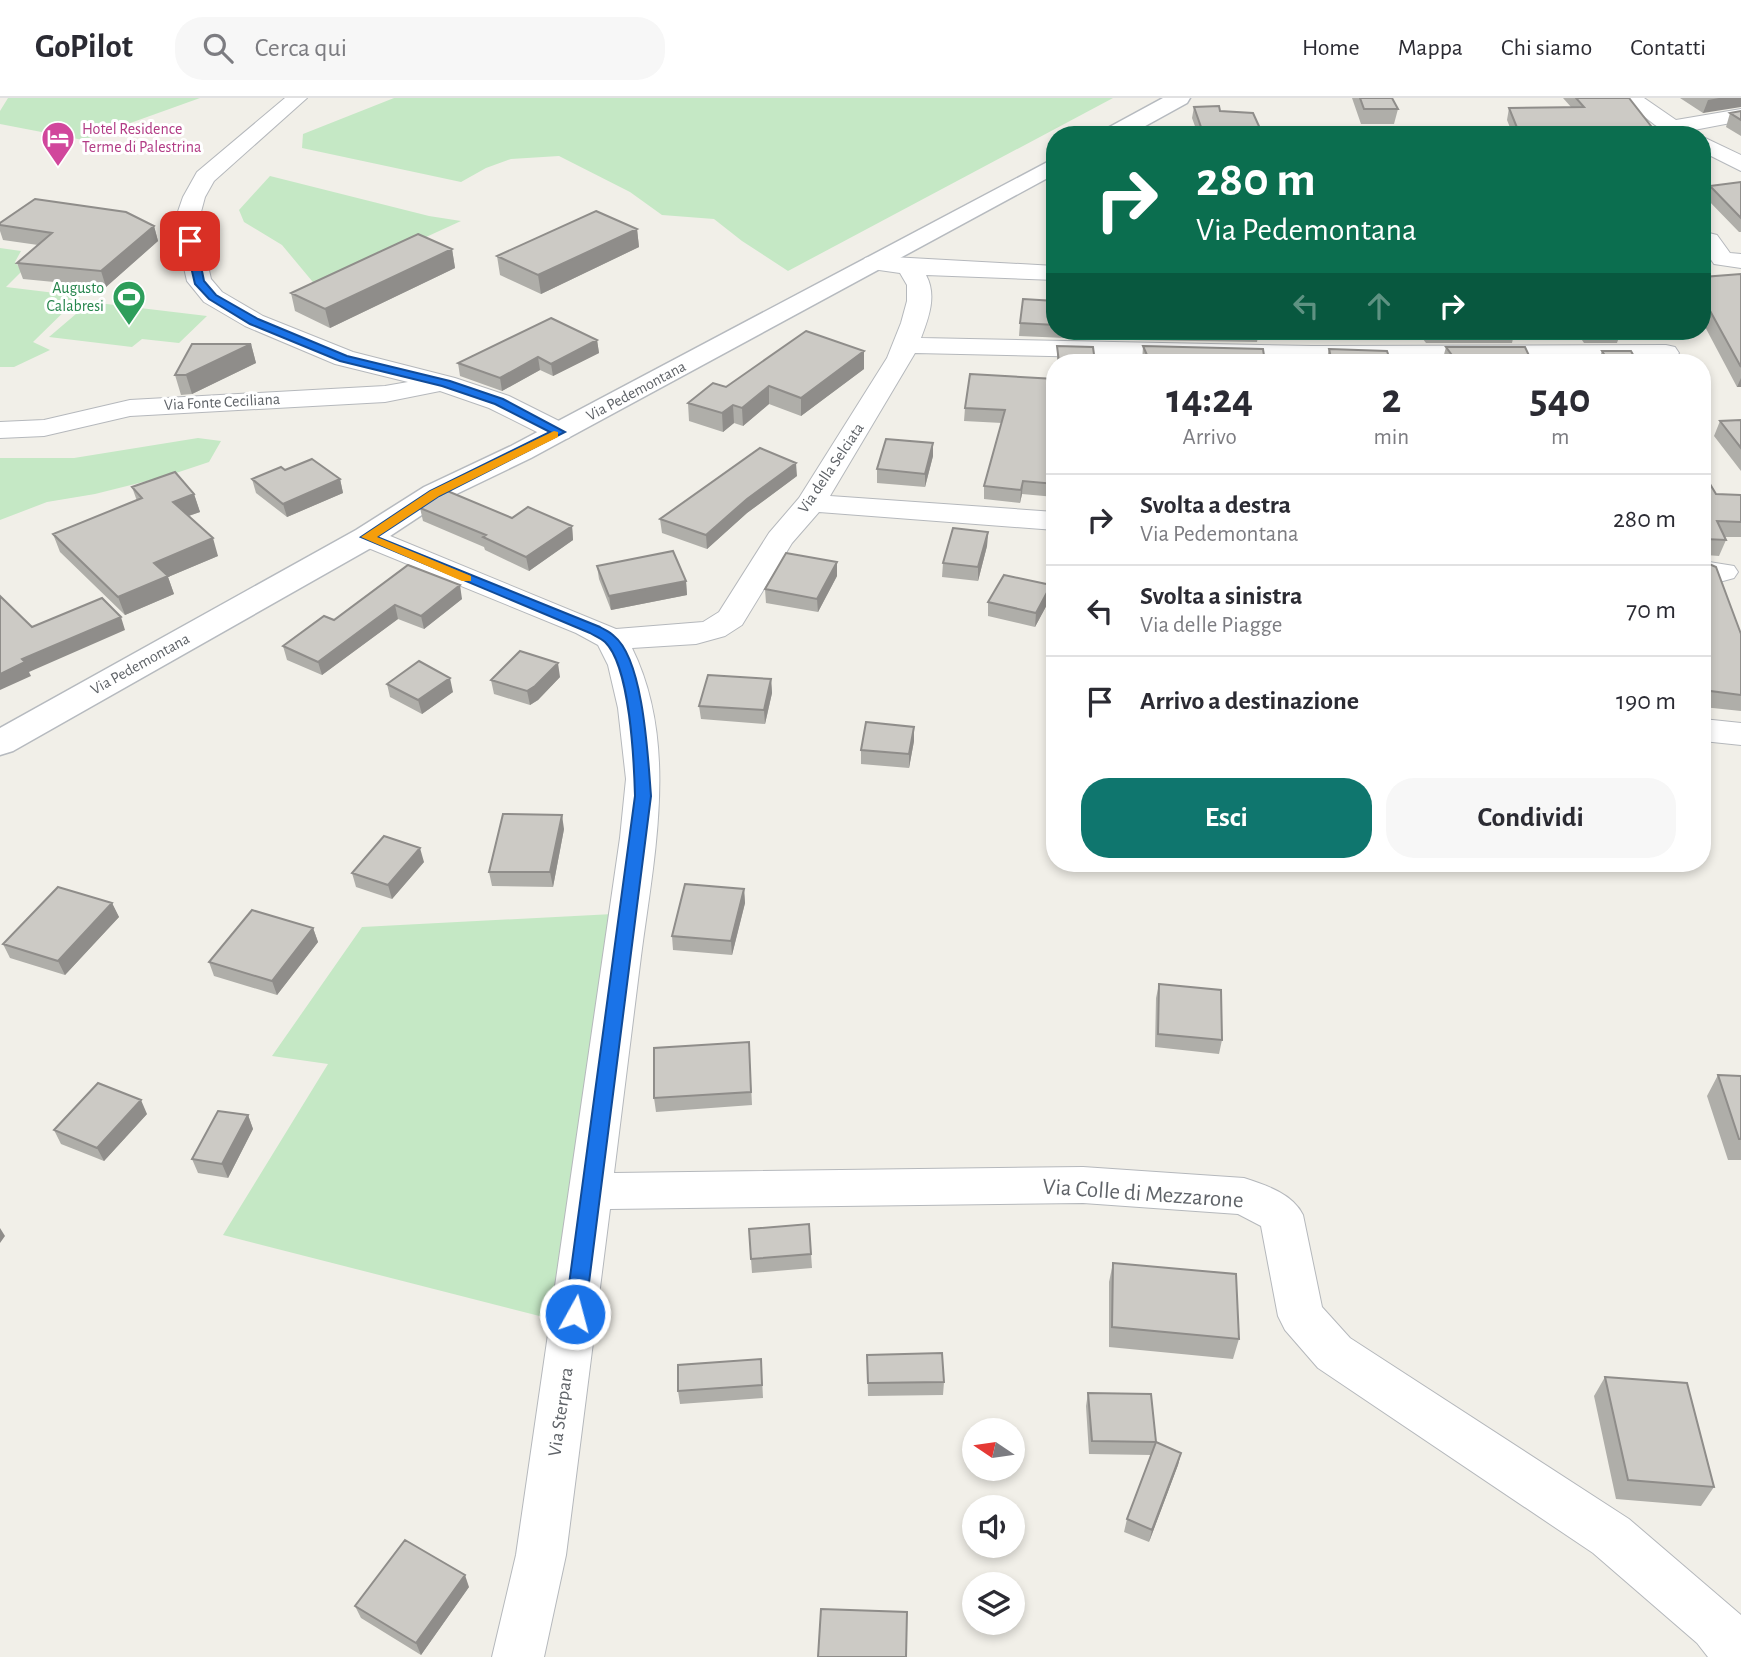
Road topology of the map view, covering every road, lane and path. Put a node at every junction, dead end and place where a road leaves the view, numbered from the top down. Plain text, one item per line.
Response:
1 (297, 98) edge
2 (1179, 98) edge
3 (1631, 98) edge
4 (1741, 115) edge
5 (1128, 126) edge
6 (1673, 126) edge
7 (1699, 126) edge
8 (1711, 148) edge
9 (1740, 164) edge
10 (1046, 170) edge
11 (1711, 240) edge
12 (1741, 241) edge
13 (1711, 246) edge
14 (1741, 261) edge
15 (874, 263) junction
16 (909, 267) junction
17 (1046, 273) edge
18 (906, 345) junction
19 (1666, 353) dead end
20 (446, 384) junction
21 (0, 430) edge
22 (559, 432) junction
23 (811, 503) junction
24 (1046, 520) edge
25 (368, 537) junction
26 (611, 639) junction
27 (1711, 731) edge
28 (1741, 734) edge
29 (0, 743) edge
30 (591, 1191) junction
31 (1741, 1656) edge
32 (518, 1657) edge

1 - 20 street
2 - 5 street
3 - 6 street
4 - 7 street
8 - 9 street
10 - 15 street, Via Pedemontana
11 - 12 street
13 - 14 street
15 - 16 street
15 - 22 street, Via Pedemontana
16 - 17 street
16 - 18 street, Via della Selciata
18 - 19 street
18 - 23 street, Via della Selciata
20 - 21 street, Via Fonte Ceciliana
20 - 22 street
22 - 25 street, Via Pedemontana
23 - 24 street
23 - 26 street, Via della Selciata
25 - 26 street
25 - 29 street, Via Pedemontana
26 - 30 street, Via Sterpara
27 - 28 street
30 - 31 street, Via Colle di Mezzarone
30 - 32 street, Via Sterpara

